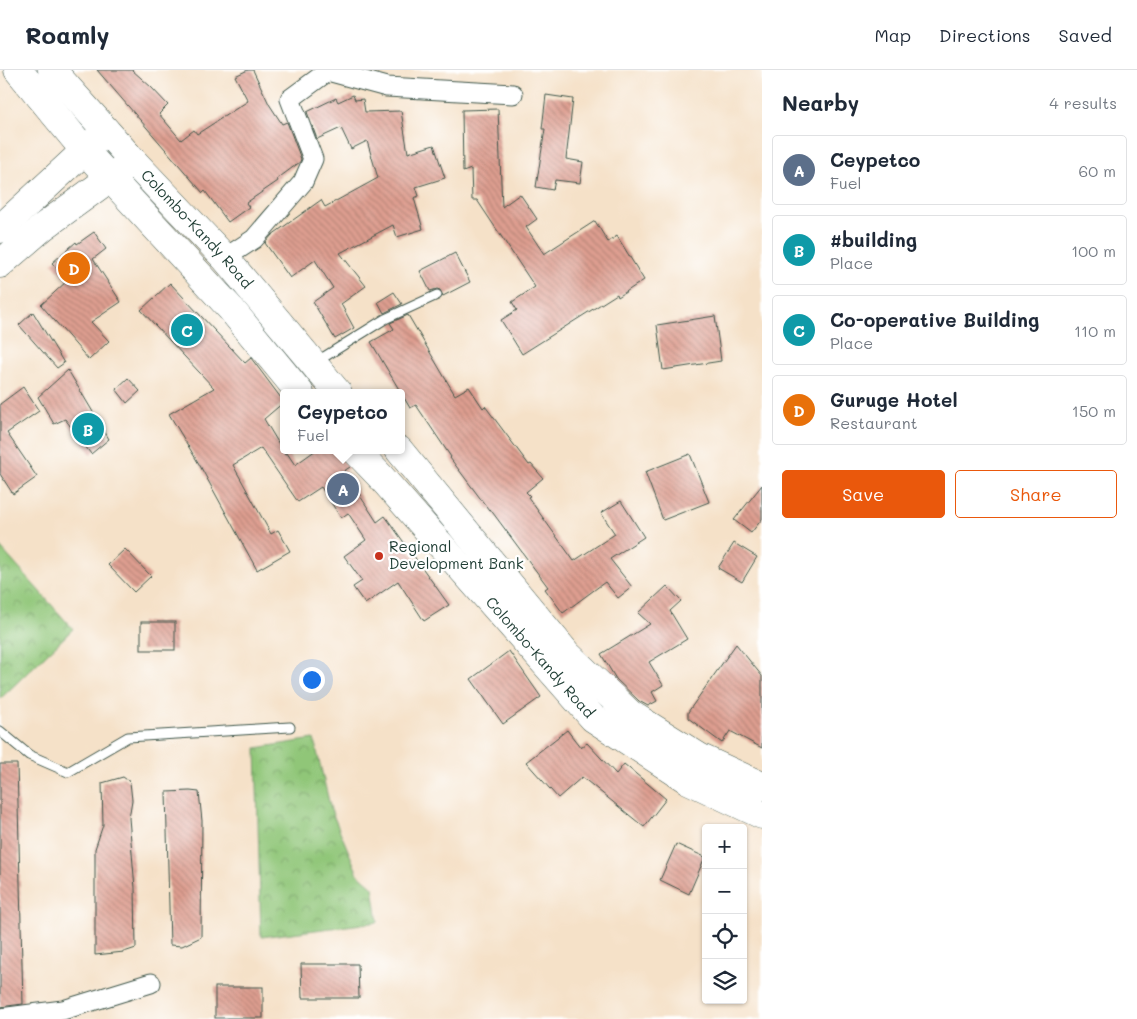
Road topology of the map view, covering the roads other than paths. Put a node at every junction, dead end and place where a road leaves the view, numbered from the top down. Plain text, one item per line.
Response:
1 (18, 70) edge
2 (52, 70) edge
3 (513, 94) dead end
4 (106, 131) junction
5 (85, 151) junction
6 (133, 161) junction
7 (110, 178) junction
8 (0, 229) edge
9 (225, 258) junction
10 (0, 264) edge
11 (437, 295) dead end
12 (314, 363) junction
13 (297, 389) edge
14 (335, 389) edge
15 (359, 454) edge
16 (400, 454) edge
17 (402, 454) edge
18 (380, 476) junction
19 (290, 727) dead end
20 (0, 731) edge
21 (762, 786) edge
22 (762, 815) edge
23 (151, 983) dead end
24 (0, 1018) edge

1 - 5 main road, Colombo-Kandy Road
2 - 4 main road, Colombo-Kandy Road
3 - 9 street
4 - 5 main road
4 - 6 main road, Colombo-Kandy Road
5 - 7 main road, Colombo-Kandy Road
5 - 8 main road
6 - 7 main road
6 - 9 main road, Colombo-Kandy Road
7 - 10 main road
7 - 13 main road, Colombo-Kandy Road
9 - 12 main road, Colombo-Kandy Road
11 - 12 lane
12 - 14 main road, Colombo-Kandy Road
15 - 18 main road, Colombo-Kandy Road
16 - 18 main road
17 - 21 main road, Colombo-Kandy Road
18 - 22 main road, Colombo-Kandy Road
19 - 20 lane
23 - 24 street

